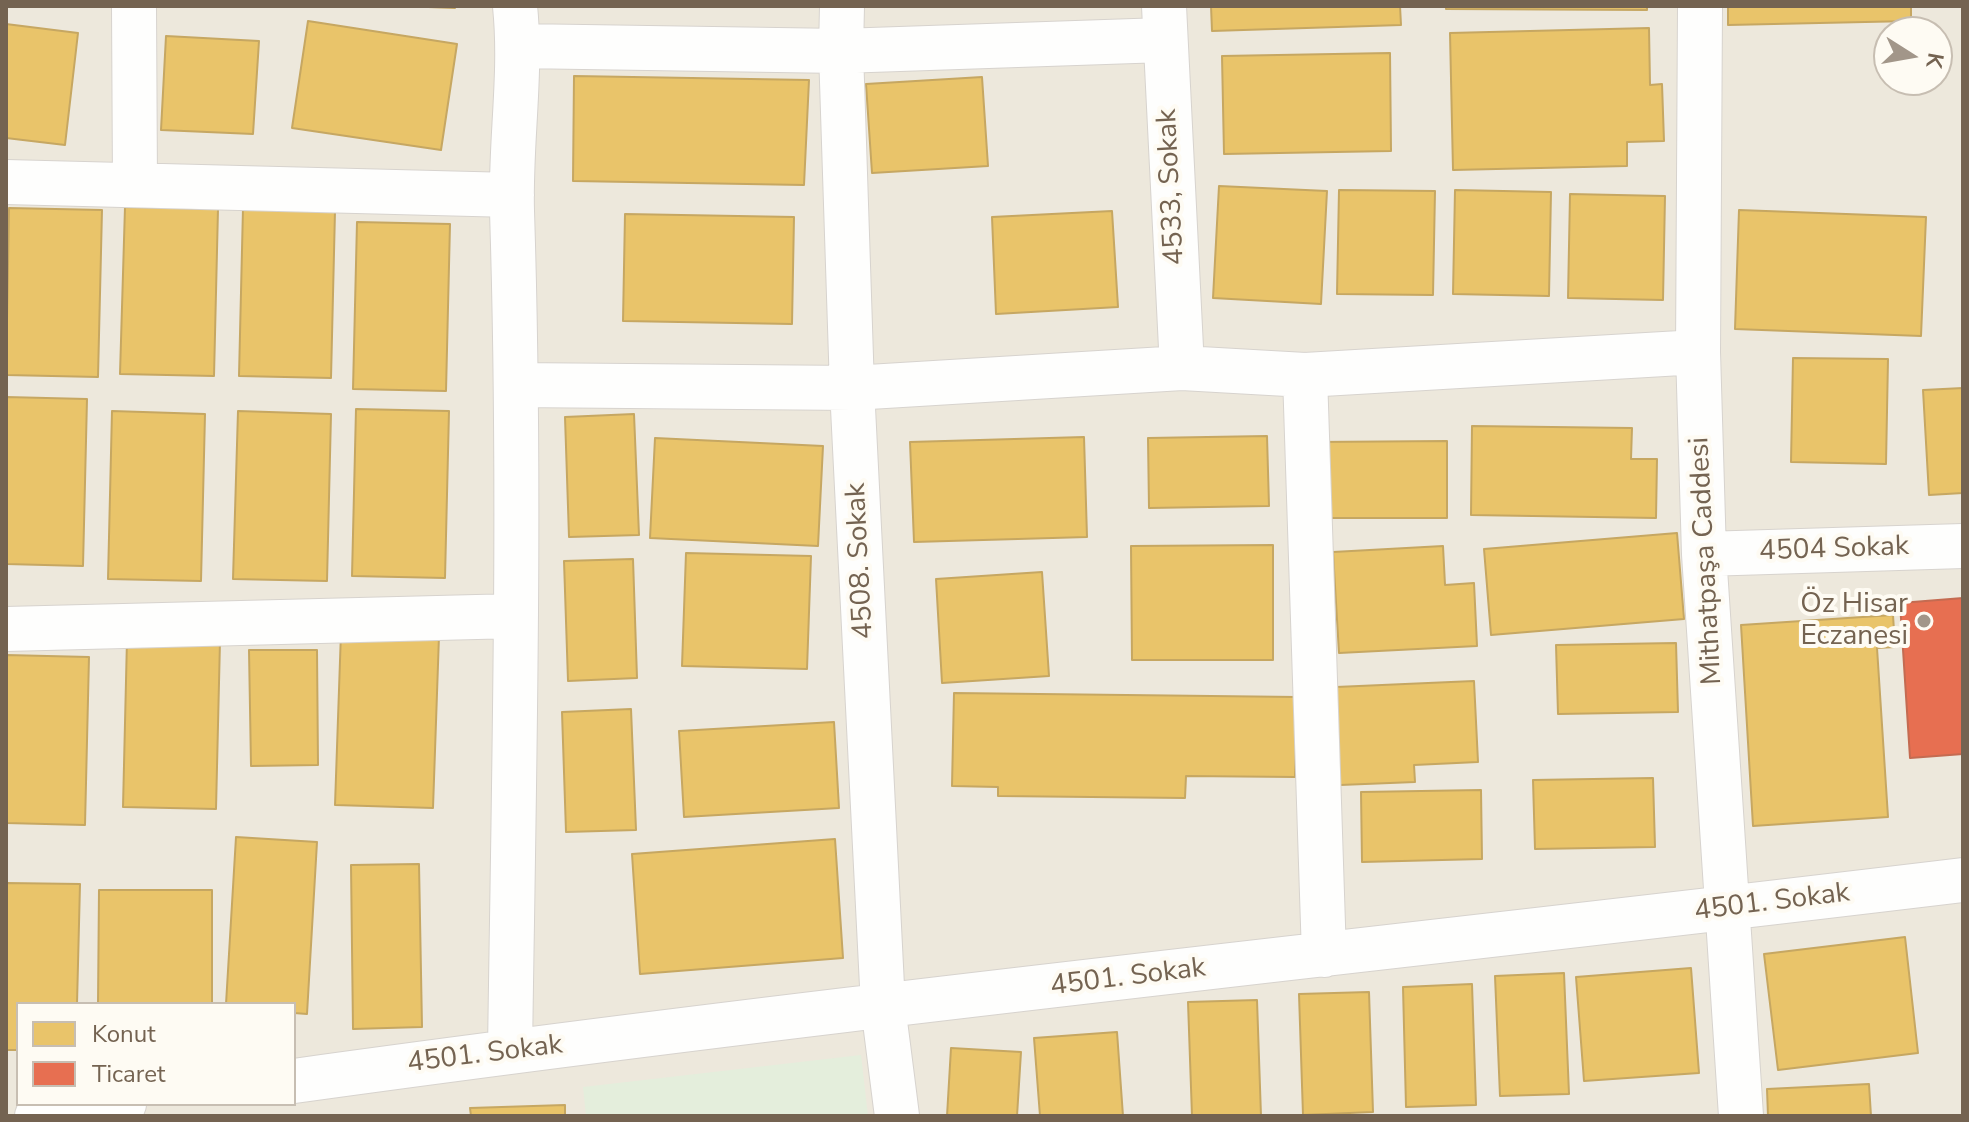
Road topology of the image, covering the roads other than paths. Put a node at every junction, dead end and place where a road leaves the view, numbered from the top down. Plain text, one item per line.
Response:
1 (134, 6) edge
2 (842, 6) edge
3 (1700, 6) edge
4 (1164, 23) edge
5 (517, 26) edge
6 (841, 51) junction
7 (6, 182) edge
8 (135, 185) junction
9 (512, 195) junction
10 (1698, 352) junction
11 (1182, 368) junction
12 (1305, 375) junction
13 (517, 385) junction
14 (852, 388) junction
15 (1963, 546) edge
16 (1704, 554) junction
17 (516, 616) junction
18 (6, 629) edge
19 (1963, 880) edge
20 (1726, 909) junction
21 (1324, 955) junction
22 (883, 1006) junction
23 (510, 1051) junction
24 (296, 1081) edge
25 (110, 1106) edge
26 (37, 1116) edge
27 (897, 1116) edge
28 (1741, 1116) edge

1 - 8 street
2 - 6 street, 4508. Sokak
3 - 10 street, Mithatpaşa Caddesi
4 - 6 street
4 - 11 street, 4533, Sokak
5 - 6 street
5 - 9 street
6 - 14 street, 4508. Sokak
7 - 8 street
8 - 9 street
9 - 13 street
10 - 12 street
10 - 16 street, Mithatpaşa Caddesi
11 - 12 street
11 - 14 street
12 - 21 street
13 - 14 street
13 - 17 street
14 - 22 street, 4508. Sokak
15 - 16 street, 4504 Sokak
16 - 20 street, Mithatpaşa Caddesi
17 - 18 street
17 - 23 street
19 - 20 street, 4501. Sokak
20 - 21 street, 4501. Sokak
20 - 28 street, Mithatpaşa Caddesi
21 - 22 street, 4501. Sokak
22 - 23 street, 4501. Sokak
22 - 27 street, 4508. Sokak
23 - 24 street, 4501. Sokak
25 - 26 street

